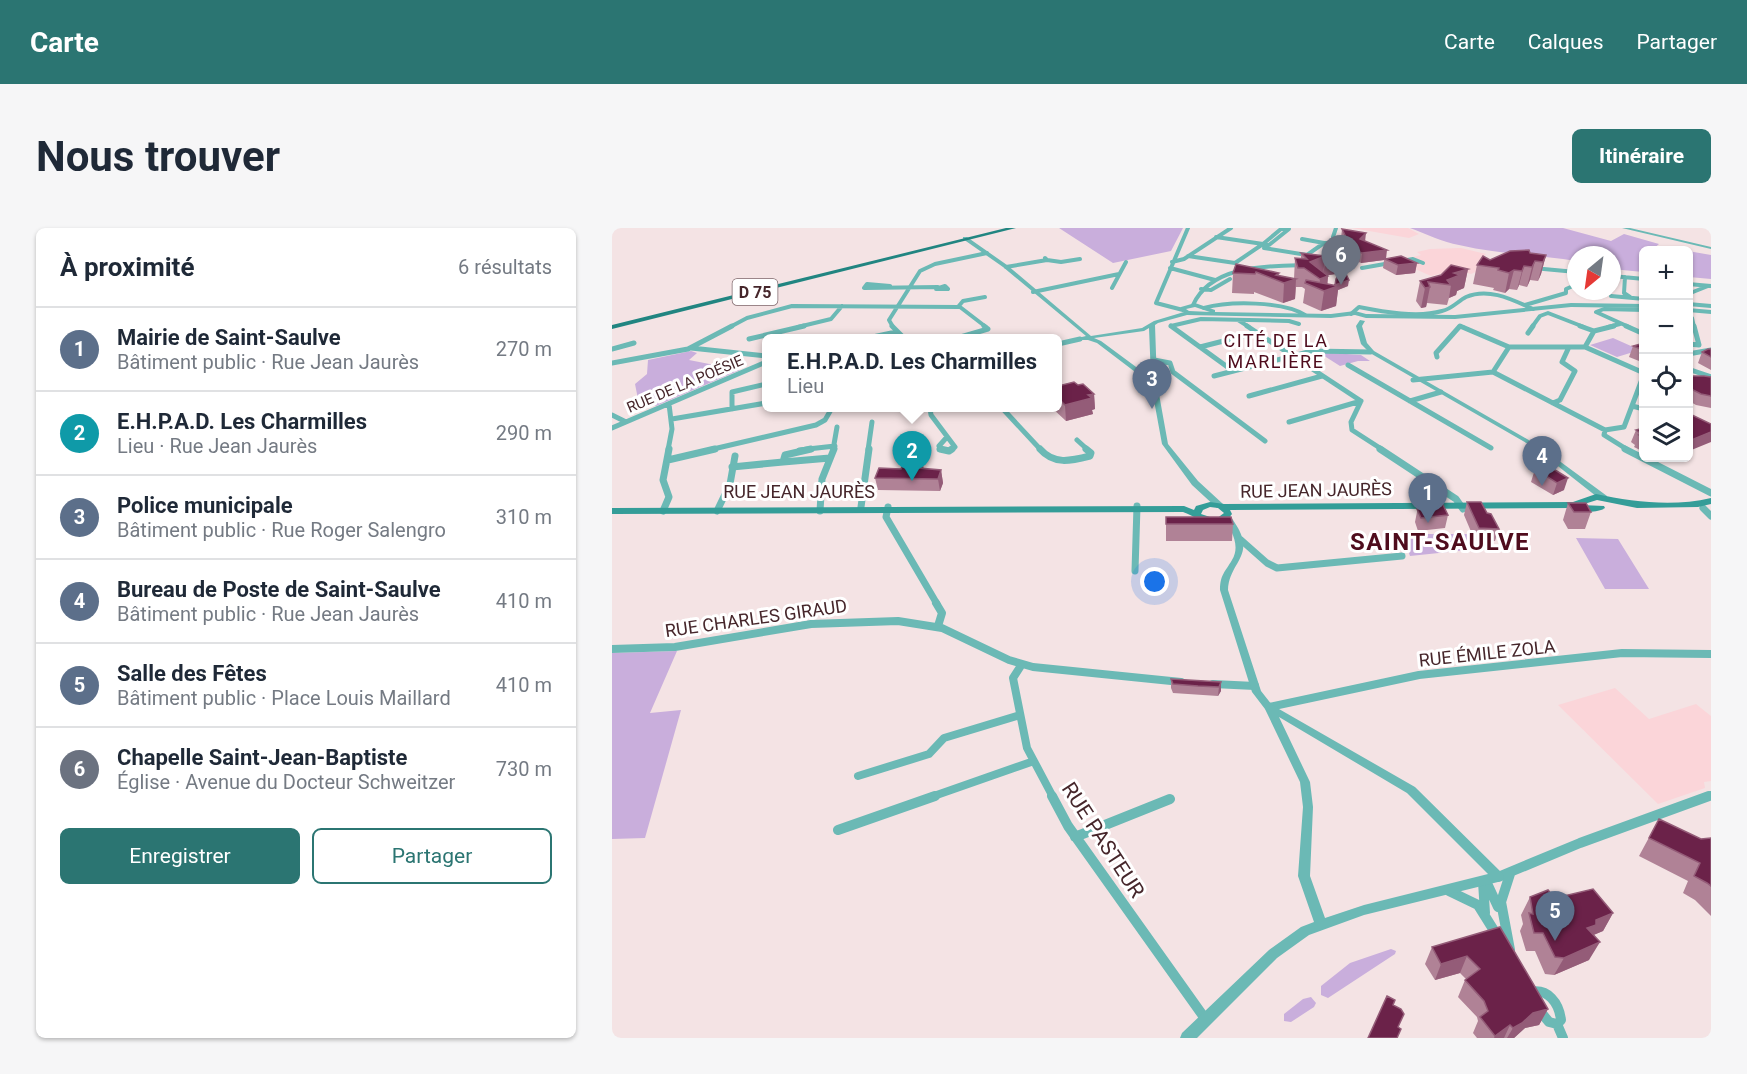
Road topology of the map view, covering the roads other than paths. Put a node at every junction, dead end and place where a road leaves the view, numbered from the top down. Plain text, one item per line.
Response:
1 (1006, 228) edge
2 (1013, 228) edge
3 (1188, 228) edge
4 (1231, 228) edge
5 (1336, 228) edge
6 (1624, 228) edge
7 (1216, 237) junction
8 (966, 239) junction
9 (1302, 239) dead end
10 (1324, 243) junction
11 (1335, 243) junction
12 (1259, 246) junction
13 (1711, 248) edge
14 (987, 253) junction
15 (1340, 253) edge
16 (1188, 256) junction
17 (1080, 259) dead end
18 (1126, 262) dead end
19 (1173, 262) junction
20 (1423, 263) dead end
21 (1356, 266) dead end
22 (1006, 267) junction
23 (1314, 267) edge
24 (1526, 267) edge
25 (1170, 268) junction
26 (1251, 271) junction
27 (1567, 273) edge
28 (1119, 274) junction
29 (1621, 277) edge
30 (1625, 278) junction
31 (1215, 280) junction
32 (1639, 280) edge
33 (1639, 282) edge
34 (1693, 284) edge
35 (890, 286) junction
36 (910, 286) junction
37 (1710, 286) edge
38 (938, 287) dead end
39 (1624, 287) junction
40 (1112, 288) dead end
41 (1201, 289) junction
42 (1567, 289) edge
43 (1033, 292) junction
44 (1693, 293) edge
45 (985, 297) dead end
46 (1621, 297) edge
47 (1632, 298) junction
48 (1639, 299) edge
49 (1693, 304) edge
50 (1193, 305) junction
51 (1523, 305) junction
52 (842, 306) junction
53 (1711, 306) edge
54 (897, 307) junction
55 (958, 307) junction
56 (1639, 308) edge
57 (1639, 308) edge
58 (1204, 309) junction
59 (1533, 309) junction
60 (1693, 310) edge
61 (1185, 311) junction
62 (1711, 312) edge
63 (1227, 313) junction
64 (1197, 314) junction
65 (1387, 314) junction
66 (1305, 315) junction
67 (1350, 317) junction
68 (1364, 319) junction
69 (1238, 320) junction
70 (1693, 322) edge
71 (1299, 324) dead end
72 (1620, 324) junction
73 (612, 327) edge
74 (1152, 328) junction
75 (1594, 330) junction
76 (896, 332) junction
77 (1639, 332) edge
78 (1255, 333) junction
79 (1528, 333) dead end
80 (770, 334) edge
81 (888, 334) edge
82 (898, 334) edge
83 (974, 334) edge
84 (762, 336) edge
85 (749, 339) dead end
86 (1080, 339) joint
87 (1095, 339) junction
88 (634, 343) dead end
89 (1062, 343) edge
90 (1693, 344) edge
91 (1699, 345) junction
92 (1200, 347) junction
93 (1509, 347) junction
94 (1569, 347) junction
95 (1585, 347) junction
96 (691, 348) junction
97 (612, 349) edge
98 (1710, 350) edge
99 (1369, 352) junction
100 (1693, 353) edge
101 (762, 356) edge
102 (1291, 356) junction
103 (1437, 357) dead end
104 (1154, 360) junction
105 (612, 363) edge
106 (762, 364) edge
107 (1348, 365) dead end
108 (1693, 370) edge
109 (1233, 371) junction
110 (1153, 372) junction
111 (1493, 372) junction
112 (1639, 372) edge
113 (1143, 373) junction
114 (1214, 376) dead end
115 (1322, 376) junction
116 (1441, 377) junction
117 (1711, 377) edge
118 (1415, 379) junction
119 (1154, 384) junction
120 (762, 385) edge
121 (1429, 387) junction
122 (1639, 387) edge
123 (1439, 393) junction
124 (1249, 396) dead end
125 (1361, 401) junction
126 (1410, 401) junction
127 (1553, 403) junction
128 (669, 404) junction
129 (762, 404) edge
130 (1632, 406) junction
131 (1640, 408) edge
132 (732, 409) junction
133 (830, 412) edge
134 (930, 412) edge
135 (1006, 412) edge
136 (612, 415) edge
137 (672, 419) junction
138 (626, 422) junction
139 (872, 422) dead end
140 (1289, 422) dead end
141 (837, 427) dead end
142 (612, 429) edge
143 (1605, 430) junction
144 (947, 437) dead end
145 (1077, 440) dead end
146 (1265, 441) dead end
147 (835, 446) junction
148 (1491, 448) dead end
149 (735, 456) dead end
150 (830, 458) junction
151 (668, 460) junction
152 (783, 462) junction
153 (732, 467) junction
154 (1711, 492) edge
155 (1590, 499) junction
156 (1711, 501) edge
157 (1605, 503) junction
158 (1203, 505) junction
159 (861, 507) junction
160 (1462, 507) junction
161 (1137, 508) junction
162 (1707, 508) edge
163 (664, 509) junction
164 (719, 509) junction
165 (820, 509) junction
166 (888, 509) junction
167 (614, 511) edge
168 (1224, 511) junction
169 (1711, 516) edge
170 (1216, 522) junction
171 (1239, 536) junction
172 (1402, 556) dead end
173 (1135, 571) dead end
174 (938, 626) junction
175 (612, 649) edge
176 (1711, 654) edge
177 (1022, 664) junction
178 (1188, 682) edge
179 (1200, 683) edge
180 (1255, 686) junction
181 (1269, 707) junction
182 (1020, 715) junction
183 (1034, 761) junction
184 (858, 776) dead end
185 (1711, 795) edge
186 (1170, 799) dead end
187 (838, 830) dead end
188 (1075, 837) junction
189 (1494, 879) junction
190 (1449, 891) junction
191 (1485, 914) junction
192 (1501, 914) junction
193 (1321, 924) junction
194 (1206, 1020) junction
195 (1557, 1024) junction
196 (1187, 1038) edge
197 (1563, 1038) edge

1 - 8 main road, D 75
2 - 8 main road, D 75
3 - 19 street
4 - 7 street
5 - 11 street
6 - 13 street
7 - 12 street
7 - 16 street
8 - 14 street
8 - 73 main road, D 75
9 - 10 street
10 - 11 street
10 - 12 street
11 - 15 street
12 - 12 street
12 - 16 street
14 - 22 street
14 - 36 street
16 - 19 street
17 - 22 street
18 - 28 street
19 - 25 street
20 - 21 street
22 - 43 street
23 - 26 street
24 - 27 street
25 - 31 street
25 - 61 street
26 - 31 street
26 - 41 street
28 - 40 street
28 - 43 street
29 - 30 street
30 - 32 street
30 - 39 street
31 - 41 street
33 - 39 street
34 - 37 street
35 - 35 street
35 - 36 street
36 - 38 street
36 - 54 street
37 - 44 street
39 - 47 street
41 - 50 street
42 - 51 street
43 - 87 street
45 - 55 street
46 - 47 street
47 - 48 street
49 - 53 street
50 - 58 street
50 - 61 street
51 - 59 street
51 - 65 street
52 - 54 street
52 - 80 street
52 - 96 street
54 - 55 street
54 - 76 street
55 - 83 street
56 - 59 street
57 - 72 street
58 - 63 street
58 - 64 street
58 - 66 street
59 - 65 street
60 - 62 street
61 - 64 street
61 - 74 street
63 - 64 street
63 - 66 street
65 - 67 street
65 - 68 street
66 - 67 street
67 - 68 street
67 - 99 street
68 - 99 street
69 - 71 street
69 - 78 street
69 - 92 street
70 - 91 street
72 - 75 street
72 - 77 street
74 - 87 street
74 - 104 street
75 - 79 street
75 - 95 street
76 - 81 street
76 - 82 street
78 - 92 street
78 - 102 street
84 - 85 street
86 - 87 street
86 - 89 street
87 - 113 street
88 - 97 street
90 - 91 street
91 - 98 street
92 - 109 street
93 - 94 street
93 - 103 street
93 - 111 street
94 - 95 street
94 - 127 street
95 - 112 street
96 - 101 street
96 - 105 street
98 - 100 street
99 - 102 street
99 - 118 street
102 - 109 street
102 - 115 street
104 - 110 street
104 - 146 street
106 - 128 street, RUE DE LA POÉSIE
107 - 126 street
108 - 117 street
109 - 114 street
110 - 113 street
110 - 119 street
111 - 116 street
111 - 127 street
113 - 119 street
115 - 124 street
115 - 125 street
116 - 118 street
116 - 121 street
118 - 121 street
119 - 158 street
120 - 132 street
121 - 123 street
122 - 130 street
123 - 126 street
123 - 155 street
123 - 157 street
125 - 140 street
125 - 160 street
126 - 148 street
127 - 143 street
128 - 137 street
128 - 138 street, RUE DE LA POÉSIE
129 - 132 street
130 - 131 street
130 - 143 street
132 - 137 street
133 - 151 street
134 - 144 street
135 - 145 street
136 - 138 street
137 - 151 street
138 - 142 street, RUE DE LA POÉSIE
139 - 159 street
141 - 147 street
143 - 154 street
147 - 150 street
147 - 152 street
149 - 153 street
150 - 152 street
150 - 165 street
151 - 163 street
152 - 153 street
153 - 164 street
155 - 157 main road
155 - 160 main road, RUE JEAN JAURÈS
156 - 157 main road, RUE JEAN JAURÈS
157 - 160 main road, RUE JEAN JAURÈS
157 - 162 main road, RUE JEAN JAURÈS
158 - 161 main road, RUE JEAN JAURÈS
158 - 168 main road
158 - 170 main road
159 - 165 main road, RUE JEAN JAURÈS
159 - 166 main road, RUE JEAN JAURÈS
160 - 168 main road, RUE JEAN JAURÈS
161 - 166 main road, RUE JEAN JAURÈS
161 - 173 street
162 - 169 street
163 - 164 main road, RUE JEAN JAURÈS
163 - 167 main road, RUE JEAN JAURÈS
164 - 165 main road, RUE JEAN JAURÈS
165 - 166 main road, RUE JEAN JAURÈS
166 - 174 street
168 - 170 main road
168 - 171 street
170 - 171 street
171 - 172 street
171 - 180 street
174 - 175 street, RUE CHARLES GIRAUD
174 - 177 street, RUE CHARLES GIRAUD
176 - 181 street, RUE ÉMILE ZOLA
177 - 178 street, RUE CHARLES GIRAUD
177 - 182 street, RUE PASTEUR
179 - 180 street
180 - 181 street
181 - 189 street
181 - 193 street
182 - 183 street, RUE PASTEUR
182 - 184 street
183 - 187 street
183 - 188 street, RUE PASTEUR
185 - 189 street
186 - 188 street
188 - 194 street, RUE PASTEUR
189 - 190 street
189 - 191 street
189 - 192 street
189 - 192 street
190 - 191 street
190 - 193 street
191 - 192 street
193 - 194 street
194 - 196 street
195 - 195 street
195 - 197 street

